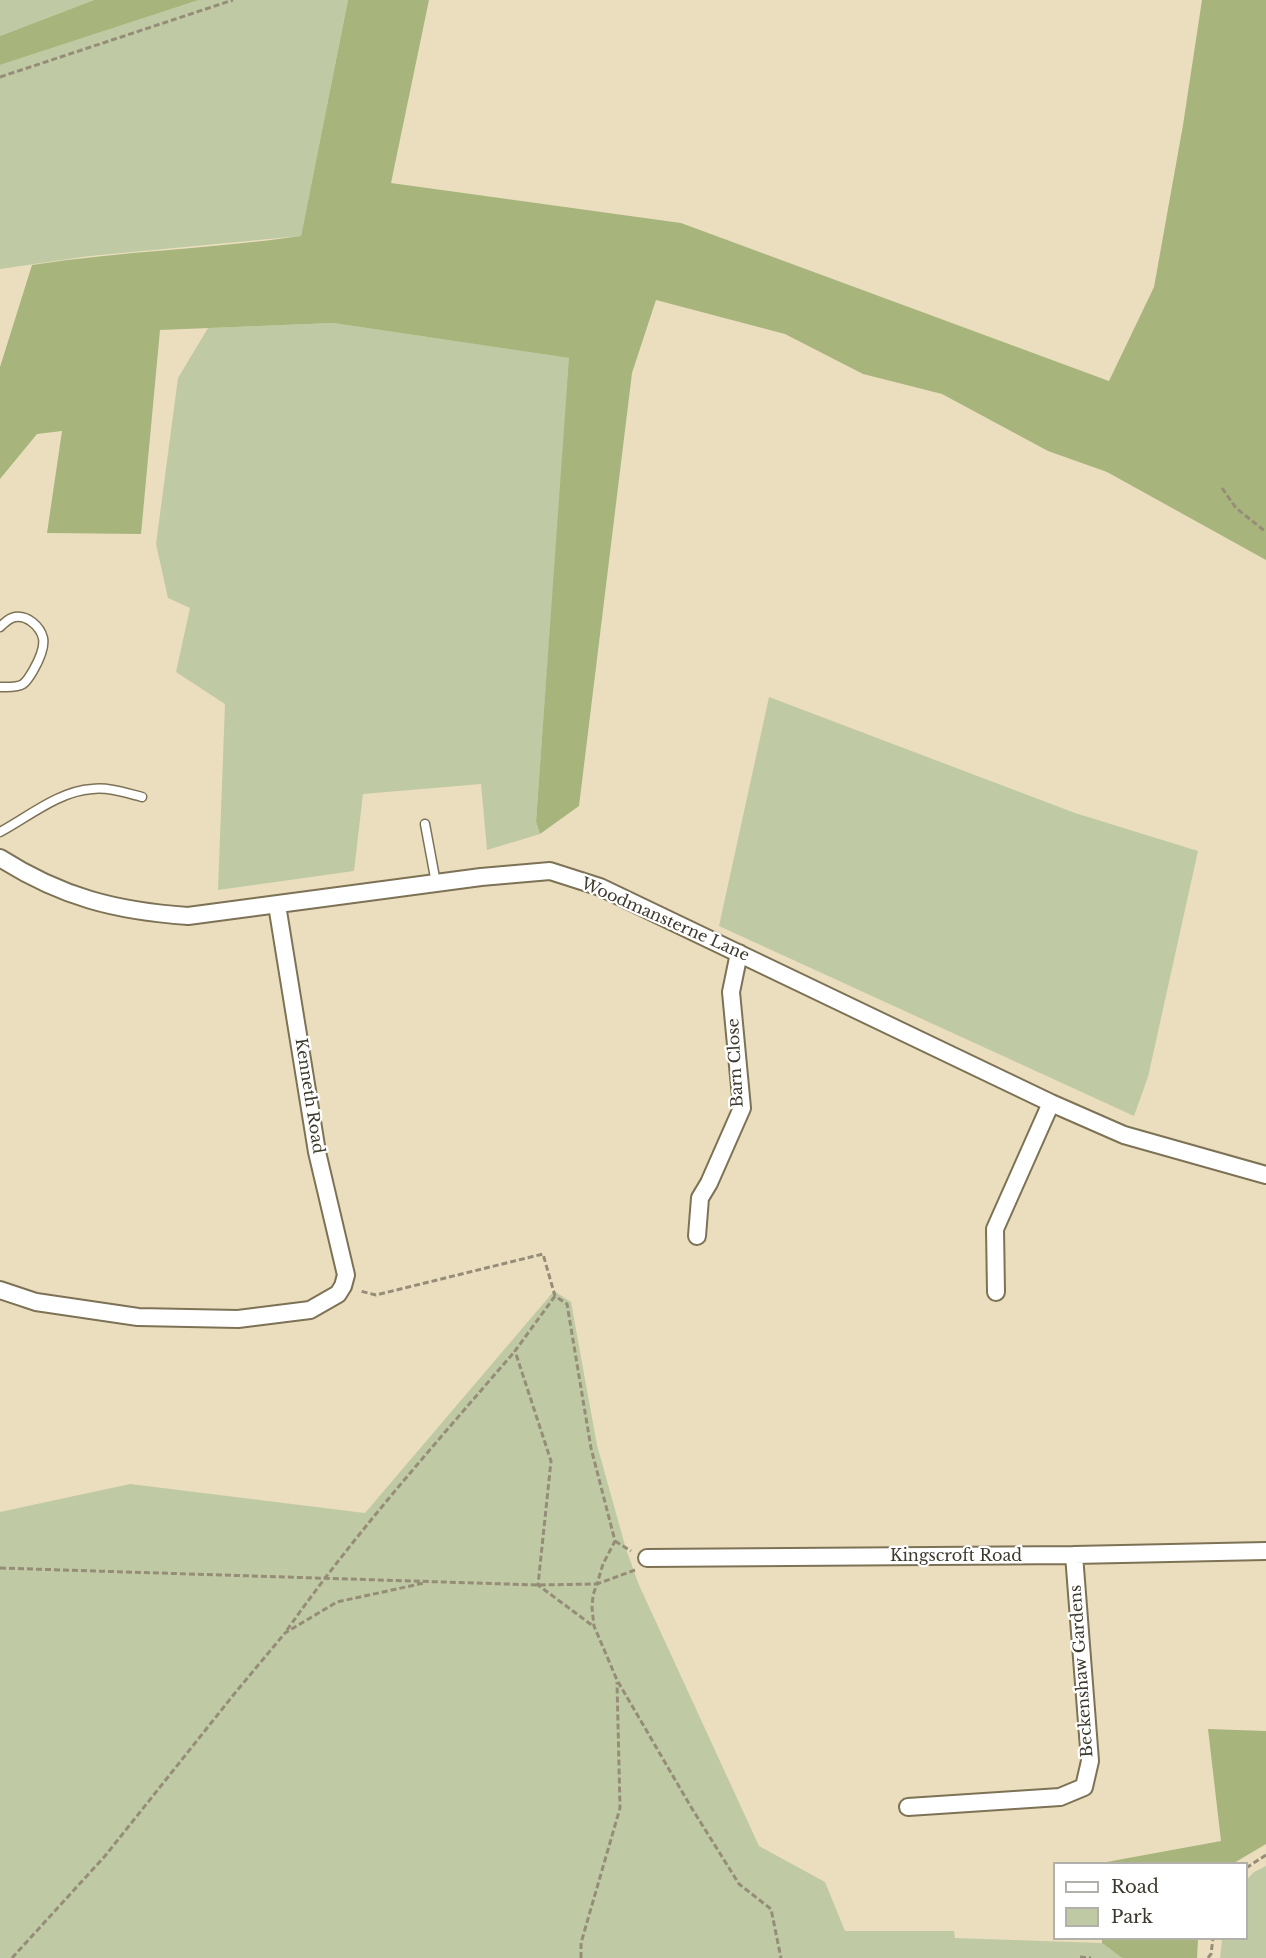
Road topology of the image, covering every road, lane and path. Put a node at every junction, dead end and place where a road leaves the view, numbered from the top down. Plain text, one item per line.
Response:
1 (233, 0) edge
2 (0, 76) edge
3 (1222, 488) dead end
4 (1266, 532) edge
5 (0, 627) edge
6 (0, 687) edge
7 (142, 797) dead end
8 (425, 824) dead end
9 (0, 832) edge
10 (0, 858) edge
11 (436, 883) junction
12 (278, 905) junction
13 (739, 953) junction
14 (1051, 1103) junction
15 (1266, 1175) edge
16 (696, 1236) dead end
17 (344, 1286) junction
18 (0, 1290) edge
19 (996, 1292) dead end
20 (555, 1296) junction
21 (516, 1351) junction
22 (1266, 1551) edge
23 (1074, 1555) junction
24 (647, 1558) joint
25 (0, 1568) edge
26 (324, 1577) junction
27 (430, 1581) junction
28 (597, 1584) junction
29 (538, 1585) junction
30 (594, 1626) junction
31 (285, 1633) junction
32 (617, 1680) junction
33 (908, 1808) dead end
34 (1266, 1855) edge
35 (1248, 1867) edge
36 (1213, 1940) edge
37 (1080, 1957) edge
38 (12, 1958) edge
39 (581, 1958) edge
40 (781, 1958) edge
41 (1091, 1958) edge
42 (1208, 1958) edge

1 - 2 path
3 - 4 path
5 - 6 lane
7 - 9 lane
8 - 11 lane
10 - 12 street, Woodmansterne Lane
11 - 12 street, Woodmansterne Lane
11 - 13 street, Woodmansterne Lane
12 - 17 street, Kenneth Road
13 - 14 street, Woodmansterne Lane
13 - 16 street, Barn Close
14 - 15 street, Woodmansterne Lane
14 - 19 street
17 - 18 street
17 - 20 path
20 - 21 path
20 - 28 path
21 - 26 path
21 - 29 path
22 - 23 street, Kingscroft Road
23 - 24 street, Kingscroft Road
23 - 33 street, Beckenshaw Gardens
24 - 28 path
25 - 26 path
26 - 27 path
26 - 31 path
27 - 29 path
27 - 31 path
28 - 29 path
28 - 30 path
29 - 30 path
30 - 32 path
31 - 38 path
32 - 39 path
32 - 40 path
34 - 35 path
36 - 42 path
37 - 41 path

